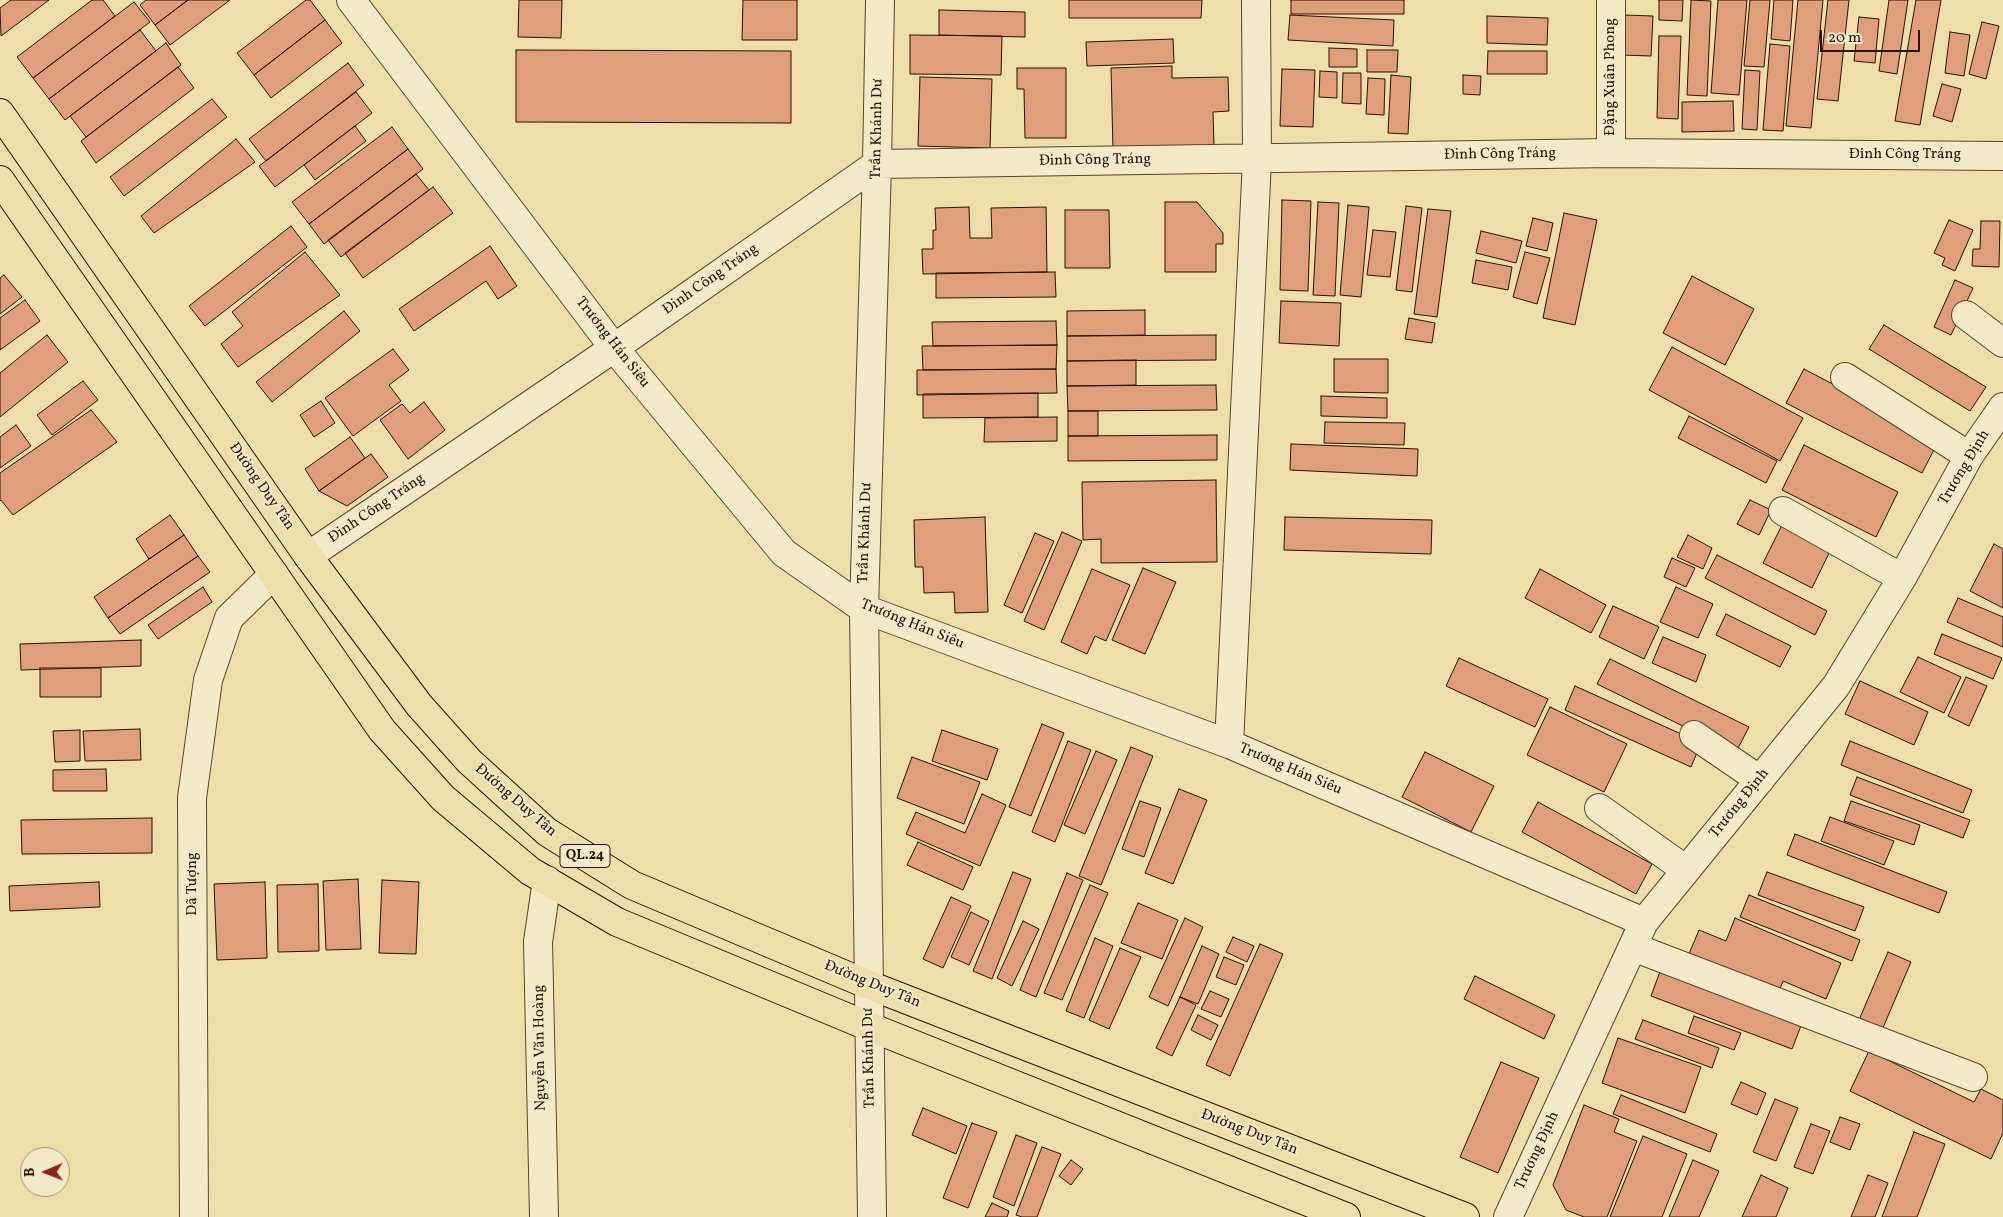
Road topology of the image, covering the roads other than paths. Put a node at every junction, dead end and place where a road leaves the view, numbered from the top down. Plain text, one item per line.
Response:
1 (351, 0) edge
2 (880, 0) edge
3 (1256, 0) edge
4 (1611, 0) edge
5 (0, 113) edge
6 (1611, 153) junction
7 (2003, 156) edge
8 (1257, 160) junction
9 (877, 164) junction
10 (0, 180) edge
11 (1966, 315) dead end
12 (2003, 343) edge
13 (614, 348) junction
14 (1845, 377) dead end
15 (2003, 407) edge
16 (1969, 456) junction
17 (1783, 510) dead end
18 (308, 556) junction
19 (274, 574) junction
20 (1902, 578) junction
21 (864, 609) junction
22 (1694, 735) dead end
23 (1229, 744) junction
24 (1760, 780) junction
25 (1599, 808) dead end
26 (1686, 870) junction
27 (546, 880) junction
28 (1644, 922) junction
29 (1633, 947) junction
30 (870, 985) junction
31 (870, 1027) junction
32 (1973, 1077) dead end
33 (194, 1217) edge
34 (544, 1217) edge
35 (872, 1217) edge
36 (1346, 1217) edge
37 (1465, 1217) edge
38 (1508, 1217) edge

1 - 13 street, Trương Hán Siêu
2 - 9 street, Trần Khánh Dư
3 - 8 street
4 - 6 street, Đặng Xuân Phong
5 - 18 main road, Đường Duy Tân / QL.24
6 - 7 street, Đinh Công Tráng
6 - 8 street, Đinh Công Tráng
8 - 9 street, Đinh Công Tráng
8 - 23 street
9 - 13 street, Đinh Công Tráng
9 - 21 street, Trần Khánh Dư
10 - 19 main road, QL.24
11 - 12 street
13 - 18 street, Đinh Công Tráng
13 - 21 street, Trương Hán Siêu
14 - 16 street
15 - 16 street, Trương Định
16 - 20 street, Trương Định
17 - 20 street
18 - 30 main road, Đường Duy Tân / QL.24
19 - 27 main road, QL.24
19 - 33 street, Dã Tượng
20 - 24 street, Trương Định
21 - 23 street, Trương Hán Siêu
21 - 30 street, Trần Khánh Dư
22 - 24 street
23 - 28 street, Trương Hán Siêu
24 - 26 street, Trương Định
25 - 26 street
26 - 28 street, Trương Định
27 - 31 main road, QL.24
27 - 34 street, Nguyễn Văn Hoàng
28 - 29 street, Trương Định
29 - 32 street
29 - 38 street, Trương Định
30 - 31 street, Trần Khánh Dư
30 - 37 main road, Đường Duy Tân / QL.24
31 - 35 street, Trần Khánh Dư
31 - 36 main road, QL.24

